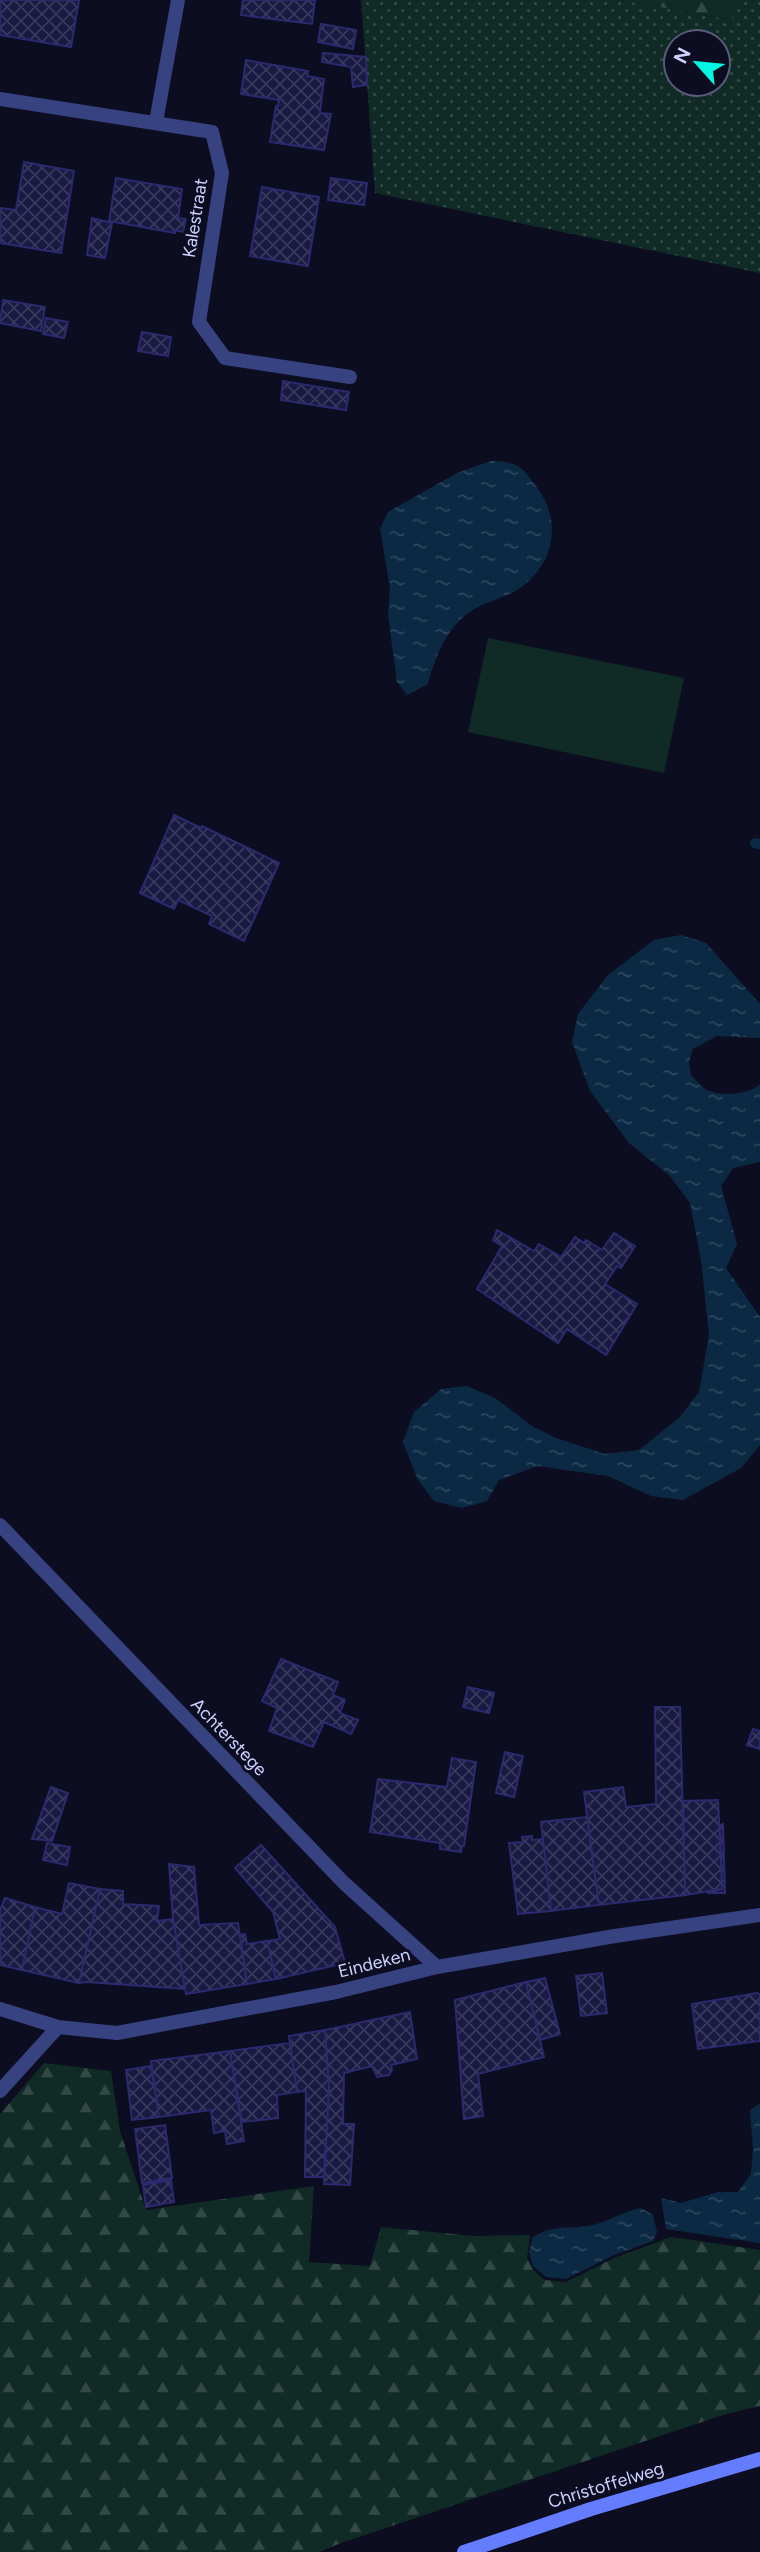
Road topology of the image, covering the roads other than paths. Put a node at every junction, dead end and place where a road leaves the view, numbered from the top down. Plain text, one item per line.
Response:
1 (178, 0) edge
2 (0, 99) edge
3 (156, 122) junction
4 (350, 377) dead end
5 (0, 1525) edge
6 (760, 1915) edge
7 (437, 1967) junction
8 (0, 2009) edge
9 (58, 2027) junction
10 (0, 2091) edge
11 (760, 2459) edge
12 (464, 2552) edge

1 - 3 street
2 - 3 street
3 - 4 street, Kalestraat
5 - 7 street, Achterstege
6 - 7 street, Eindeken
7 - 9 street, Eindeken
8 - 9 street, Eindeken
9 - 10 street
11 - 12 main road, Christoffelweg

